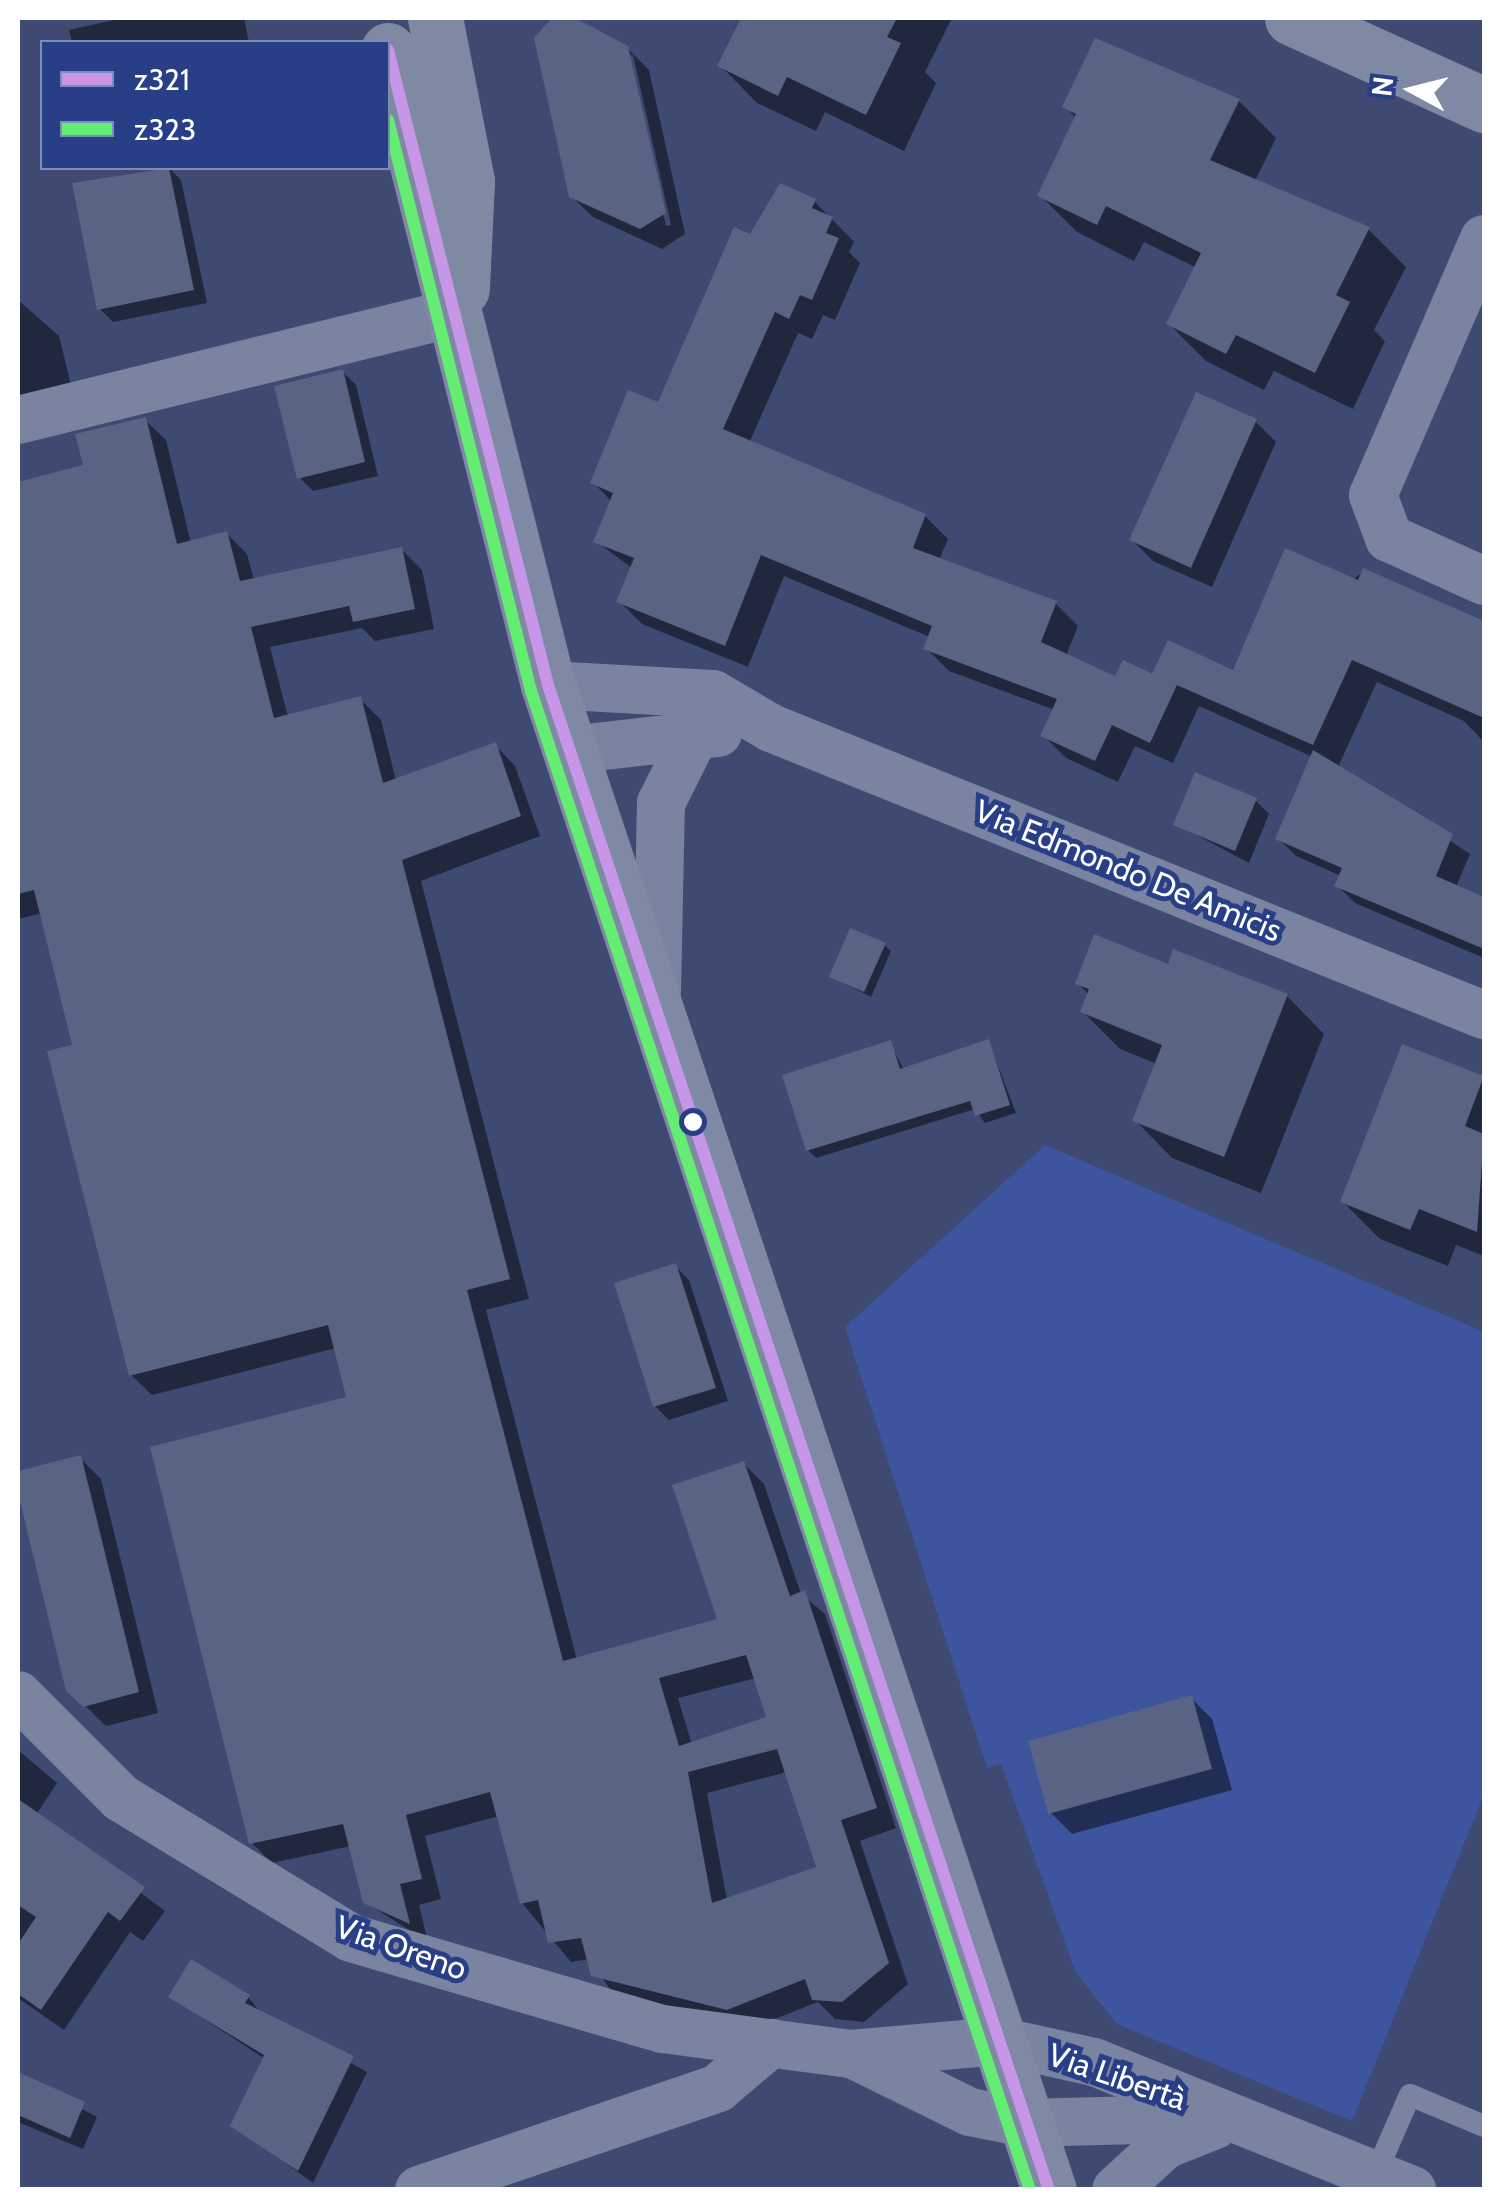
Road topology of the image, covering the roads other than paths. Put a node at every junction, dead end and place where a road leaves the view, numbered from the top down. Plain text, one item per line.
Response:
1 (435, 18) edge
2 (1292, 18) edge
3 (390, 58) edge
4 (1484, 105) edge
5 (1484, 239) edge
6 (455, 333) junction
7 (18, 420) edge
8 (1484, 581) edge
9 (548, 685) junction
10 (771, 728) junction
11 (693, 739) junction
12 (569, 750) junction
13 (1484, 1015) edge
14 (657, 1020) junction
15 (18, 1695) edge
16 (999, 2041) junction
17 (771, 2044) junction
18 (852, 2054) junction
19 (1232, 2118) junction
20 (1025, 2123) junction
21 (1484, 2126) edge
22 (523, 2173) edge
23 (1394, 2182) edge
24 (420, 2190) edge
25 (1049, 2190) edge
26 (1116, 2190) edge

1 - 6 main road
2 - 4 main road
3 - 6 main road
5 - 8 street
6 - 7 street
6 - 9 main road
9 - 10 street, Via Edmondo De Amicis
9 - 12 main road
10 - 11 street, Via Edmondo De Amicis
10 - 13 street, Via Edmondo De Amicis
11 - 12 street, Via Edmondo De Amicis
11 - 14 street
12 - 14 main road
14 - 16 main road
15 - 17 street, Via Oreno
16 - 18 street, Via Oreno
16 - 19 street, Via Libertà
16 - 20 main road
17 - 18 street, Via Oreno
17 - 22 street
18 - 20 street, Via Oreno
19 - 20 street, Via Libertà
19 - 23 street, Via Libertà
19 - 26 street, Via Libertà
20 - 25 main road
21 - 23 lane
22 - 24 street

